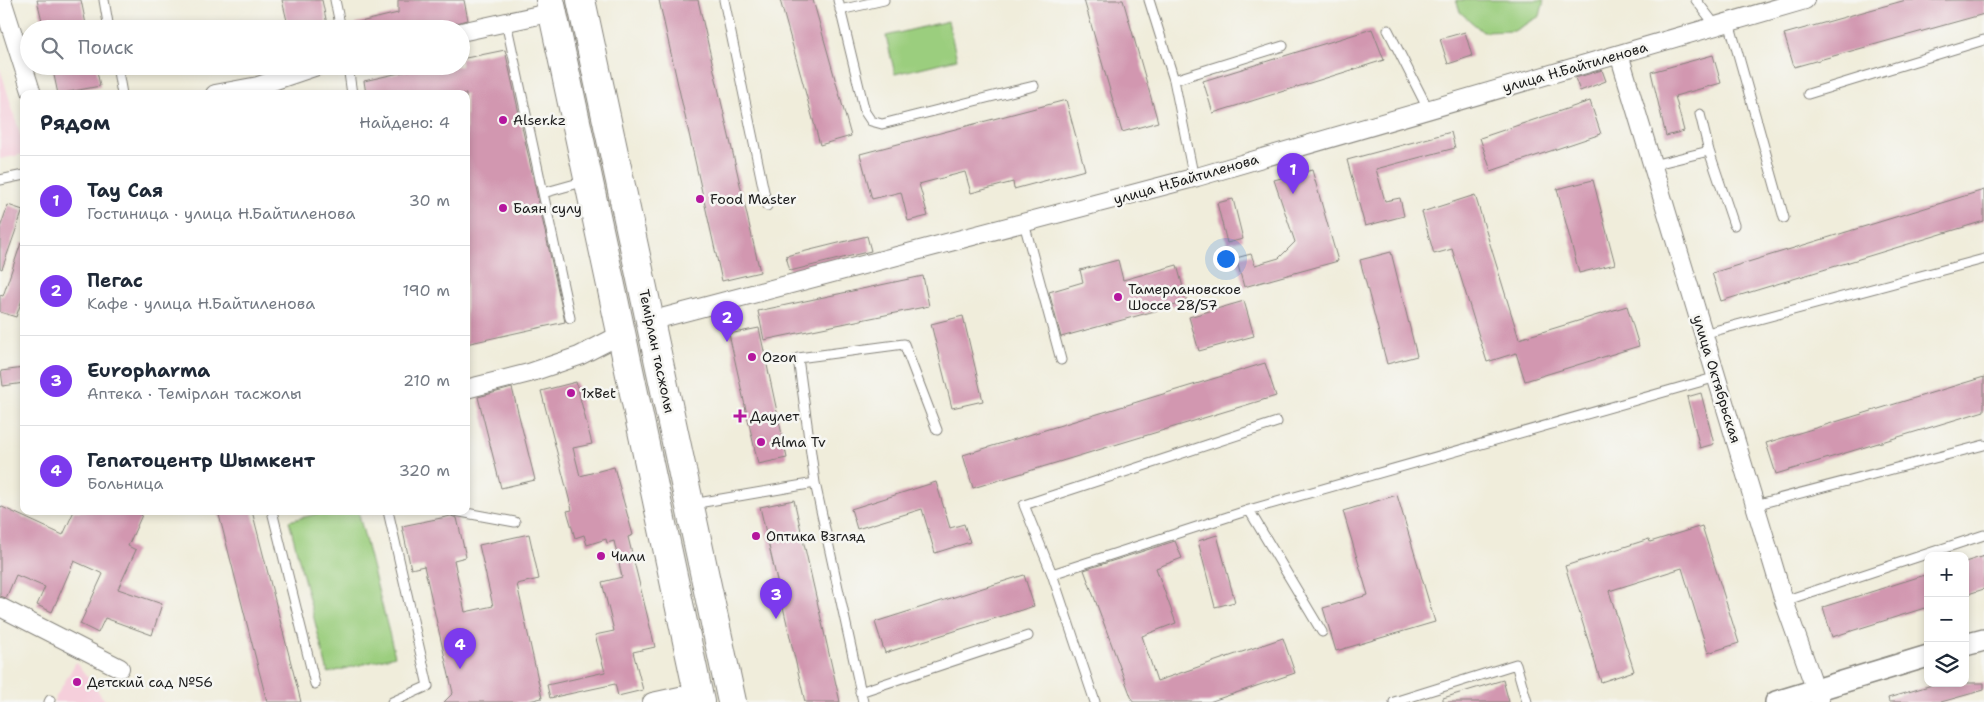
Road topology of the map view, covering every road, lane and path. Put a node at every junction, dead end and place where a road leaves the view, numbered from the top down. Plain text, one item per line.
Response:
1 (2, 0) edge
2 (104, 0) edge
3 (335, 0) edge
4 (581, 0) edge
5 (724, 0) edge
6 (838, 0) edge
7 (884, 0) edge
8 (1149, 0) edge
9 (1696, 0) edge
10 (1805, 0) edge
11 (551, 6) edge
12 (840, 10) junction
13 (108, 20) edge
14 (339, 20) edge
15 (506, 22) junction
16 (1722, 24) junction
17 (470, 30) edge
18 (1388, 30) dead end
19 (1984, 40) edge
20 (1283, 46) dead end
21 (1619, 54) junction
22 (20, 56) edge
23 (26, 75) edge
24 (118, 75) edge
25 (290, 75) edge
26 (349, 75) edge
27 (1174, 80) junction
28 (1034, 86) dead end
29 (31, 90) edge
30 (121, 90) edge
31 (236, 90) edge
32 (351, 90) edge
33 (1808, 94) dead end
34 (1428, 110) junction
35 (1700, 114) dead end
36 (1709, 151) junction
37 (1652, 165) junction
38 (20, 176) edge
39 (1197, 177) junction
40 (0, 180) edge
41 (588, 180) junction
42 (543, 193) junction
43 (767, 206) dead end
44 (1784, 218) dead end
45 (1024, 223) junction
46 (1734, 225) dead end
47 (1984, 259) edge
48 (570, 318) dead end
49 (650, 321) junction
50 (622, 334) junction
51 (1703, 334) junction
52 (1061, 360) dead end
53 (1717, 377) junction
54 (470, 388) edge
55 (1277, 422) dead end
56 (937, 430) dead end
57 (1984, 445) edge
58 (815, 483) junction
59 (689, 504) junction
60 (1755, 504) junction
61 (1249, 510) junction
62 (470, 514) edge
63 (273, 515) edge
64 (389, 515) edge
65 (516, 522) dead end
66 (1984, 535) edge
67 (1052, 574) junction
68 (1784, 601) junction
69 (0, 607) edge
70 (1322, 632) dead end
71 (1028, 636) dead end
72 (1984, 640) edge
73 (1969, 644) edge
74 (1924, 657) edge
75 (120, 668) dead end
76 (315, 684) dead end
77 (860, 692) junction
78 (1818, 696) edge
79 (699, 697) edge
80 (392, 702) edge
81 (652, 702) edge
82 (732, 702) edge
83 (863, 702) edge
84 (1095, 702) edge
85 (1394, 702) edge
86 (1527, 702) edge
87 (1776, 702) edge

1 - 22 street
2 - 13 lane
3 - 14 lane
4 - 49 main road, Темірлан тасжолы
5 - 43 lane
6 - 12 lane
7 - 12 lane
8 - 27 lane
9 - 16 lane
10 - 16 street, улица Н.Байтиленова
11 - 15 street
11 - 41 main road
12 - 28 lane
15 - 17 street
15 - 42 lane
16 - 21 street, улица Н.Байтиленова
16 - 44 lane
18 - 34 lane
19 - 33 lane
20 - 27 lane
21 - 34 street, улица Н.Байтиленова
21 - 37 street, улица Октябрьская
23 - 29 street
24 - 30 lane
25 - 31 street
26 - 32 lane
27 - 39 lane
34 - 39 street, улица Н.Байтиленова
35 - 36 lane
36 - 37 lane
36 - 46 lane
37 - 51 street, улица Октябрьская
38 - 40 lane
39 - 45 street, улица Н.Байтиленова
41 - 42 lane
41 - 50 main road
42 - 48 lane
45 - 49 street, улица Н.Байтиленова
45 - 52 lane
47 - 51 lane
49 - 59 main road, Темірлан тасжолы
50 - 54 street
50 - 79 main road
51 - 53 street, улица Октябрьская
53 - 60 street, улица Октябрьская
53 - 61 lane
55 - 67 lane
56 - 58 lane
57 - 60 lane
58 - 59 lane
58 - 77 lane
59 - 82 main road, Темірлан тасжолы
60 - 68 street, улица Октябрьская
61 - 67 lane
61 - 70 lane
62 - 65 lane
63 - 76 lane
64 - 80 lane
66 - 68 lane
67 - 84 lane
68 - 78 street, улица Октябрьская
69 - 75 street
71 - 77 lane
72 - 73 street
74 - 78 street
77 - 83 lane
78 - 87 street
79 - 81 street
85 - 86 lane

